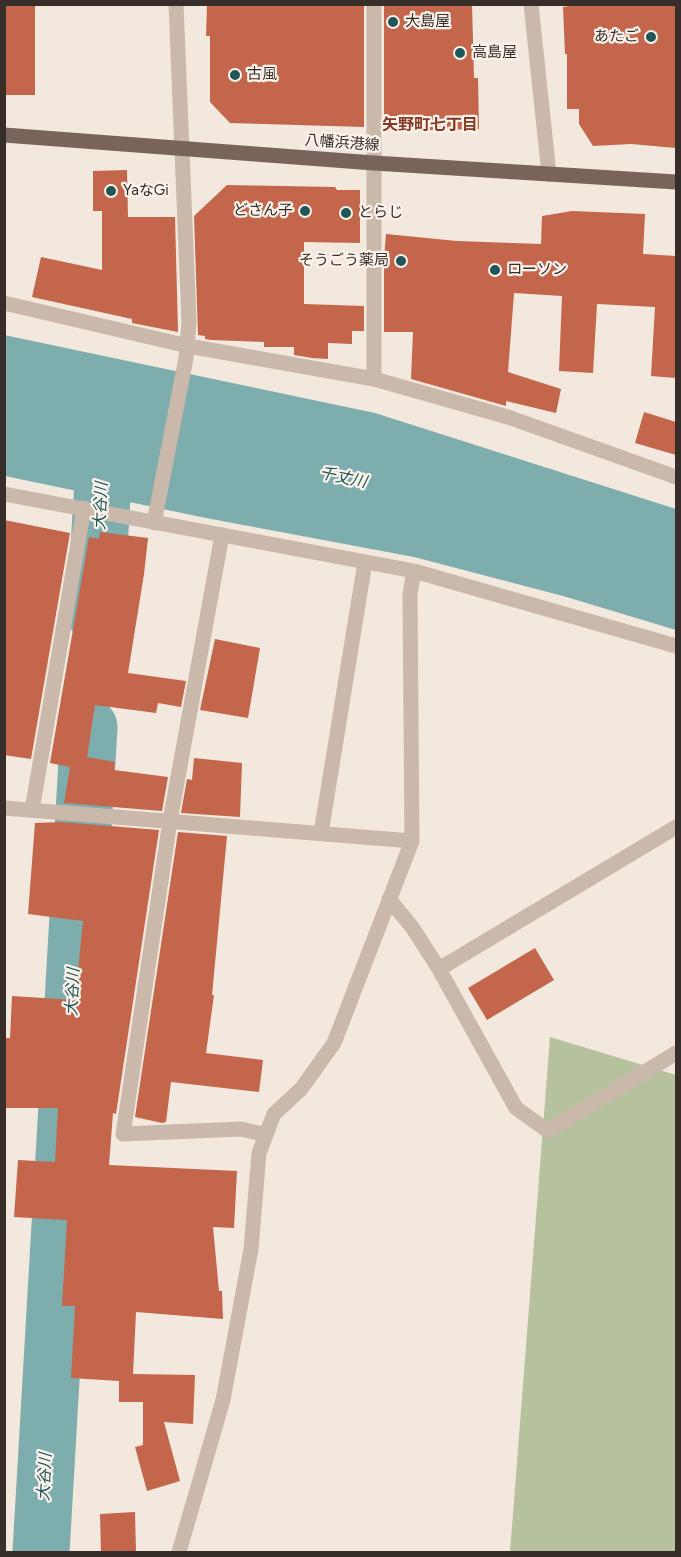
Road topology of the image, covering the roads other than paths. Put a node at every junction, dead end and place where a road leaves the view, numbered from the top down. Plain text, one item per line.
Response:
1 (176, 4) edge
2 (374, 4) edge
3 (531, 4) edge
4 (4, 135) edge
5 (183, 149) junction
6 (374, 163) junction
7 (549, 174) junction
8 (676, 182) edge
9 (4, 303) edge
10 (187, 352) junction
11 (374, 379) junction
12 (676, 477) edge
13 (4, 494) edge
14 (84, 508) junction
15 (155, 517) junction
16 (222, 535) junction
17 (365, 562) junction
18 (414, 571) junction
19 (676, 646) edge
20 (4, 808) edge
21 (32, 810) junction
22 (170, 821) junction
23 (676, 827) edge
24 (321, 833) junction
25 (412, 841) junction
26 (389, 899) junction
27 (439, 969) junction
28 (676, 1053) edge
29 (266, 1135) junction
30 (179, 1552) edge

1 - 5 street
2 - 6 street
3 - 7 street
4 - 5 main road, 八幡浜港線
5 - 6 main road, 八幡浜港線
5 - 10 street
6 - 7 main road, 八幡浜港線
6 - 11 street
7 - 8 main road, 八幡浜港線
9 - 10 street
10 - 11 street
10 - 15 street
11 - 12 street
13 - 14 street
14 - 15 street
14 - 21 street
15 - 16 street
16 - 17 street
16 - 22 street
17 - 18 street
17 - 24 street
18 - 19 street
18 - 25 street
20 - 21 street
21 - 22 street
22 - 24 street
22 - 29 street
23 - 27 street
24 - 25 street
25 - 26 street
26 - 27 street
26 - 29 street
27 - 28 street
29 - 30 street

